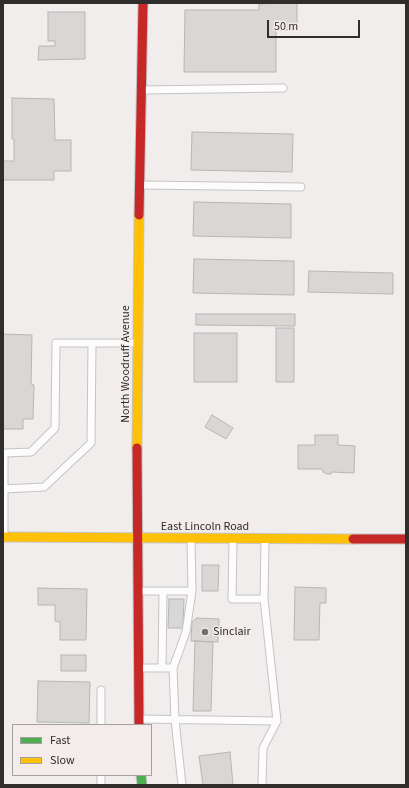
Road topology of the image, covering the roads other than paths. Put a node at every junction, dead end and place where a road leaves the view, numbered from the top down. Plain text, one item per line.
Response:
1 (143, 3) edge
2 (283, 88) dead end
3 (140, 90) junction
4 (140, 185) junction
5 (301, 187) dead end
6 (92, 343) junction
7 (139, 343) junction
8 (4, 489) edge
9 (3, 537) edge
10 (137, 539) junction
11 (192, 539) junction
12 (406, 539) edge
13 (233, 540) junction
14 (265, 540) junction
15 (138, 591) junction
16 (163, 591) junction
17 (192, 591) junction
18 (264, 599) junction
19 (162, 667) junction
20 (139, 668) junction
21 (174, 668) junction
22 (101, 690) dead end
23 (175, 720) junction
24 (277, 721) junction
25 (139, 722) edge
26 (101, 724) edge
27 (182, 785) edge
28 (262, 785) edge

1 - 3 main road, North Woodruff Avenue
2 - 3 lane
3 - 4 main road, North Woodruff Avenue
4 - 5 lane
4 - 7 main road, North Woodruff Avenue
6 - 7 lane
6 - 8 lane
6 - 8 lane
7 - 10 main road, North Woodruff Avenue
8 - 9 lane
9 - 10 main road, East Lincoln Road
10 - 11 main road, East Lincoln Road
10 - 15 main road, North Woodruff Avenue
11 - 13 main road, East Lincoln Road
11 - 17 lane
12 - 14 main road, East Lincoln Road
13 - 14 main road, East Lincoln Road
13 - 18 lane
14 - 18 lane
15 - 16 lane
15 - 20 main road, North Woodruff Avenue
16 - 17 lane
16 - 19 lane
17 - 21 lane
18 - 24 lane
19 - 20 lane
19 - 21 lane
20 - 25 main road, North Woodruff Avenue
21 - 23 lane
22 - 26 lane
23 - 24 lane
23 - 25 lane
23 - 27 lane
24 - 28 lane

